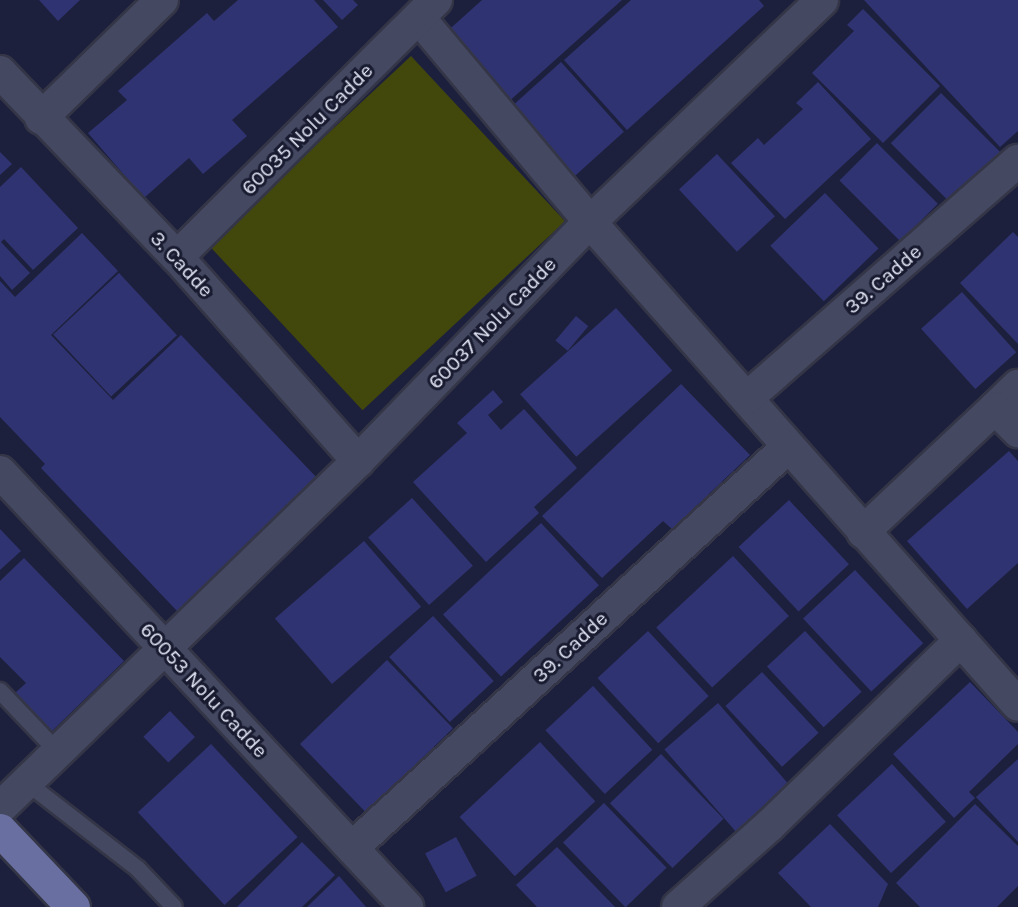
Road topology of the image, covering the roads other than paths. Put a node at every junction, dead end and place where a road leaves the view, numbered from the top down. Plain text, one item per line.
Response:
1 (162, 0) edge
2 (822, 0) edge
3 (427, 9) edge
4 (0, 72) edge
5 (41, 118) junction
6 (1018, 161) edge
7 (590, 222) junction
8 (177, 257) junction
9 (1018, 386) edge
10 (747, 398) junction
11 (994, 408) junction
12 (1018, 431) edge
13 (788, 447) junction
14 (358, 461) junction
15 (0, 472) edge
16 (863, 532) junction
17 (961, 640) junction
18 (165, 648) junction
19 (0, 691) edge
20 (1018, 705) edge
21 (57, 751) junction
22 (26, 782) junction
23 (0, 808) edge
24 (0, 830) edge
25 (352, 848) junction
26 (73, 907) edge
27 (174, 907) edge
28 (407, 907) edge
29 (678, 907) edge

1 - 5 street
2 - 7 street, 60037 Nolu Cadde
3 - 7 street
3 - 8 street, 60035 Nolu Cadde
4 - 5 street, 3. Cadde
5 - 8 street, 3. Cadde
6 - 10 street, 39. Cadde
7 - 10 street
7 - 14 street, 60037 Nolu Cadde
8 - 14 street, 3. Cadde
9 - 11 street
10 - 13 street
11 - 12 street
11 - 16 street
13 - 16 street
13 - 25 street, 39. Cadde
14 - 18 street, 60037 Nolu Cadde
15 - 18 street, 60053 Nolu Cadde
16 - 17 street
17 - 20 street
17 - 29 street
18 - 21 street, 60037 Nolu Cadde
18 - 25 street, 60053 Nolu Cadde
19 - 21 lane
21 - 22 street, 60037 Nolu Cadde
22 - 23 street, 60037 Nolu Cadde
22 - 27 lane
24 - 26 main road
25 - 28 street, 60053 Nolu Cadde

